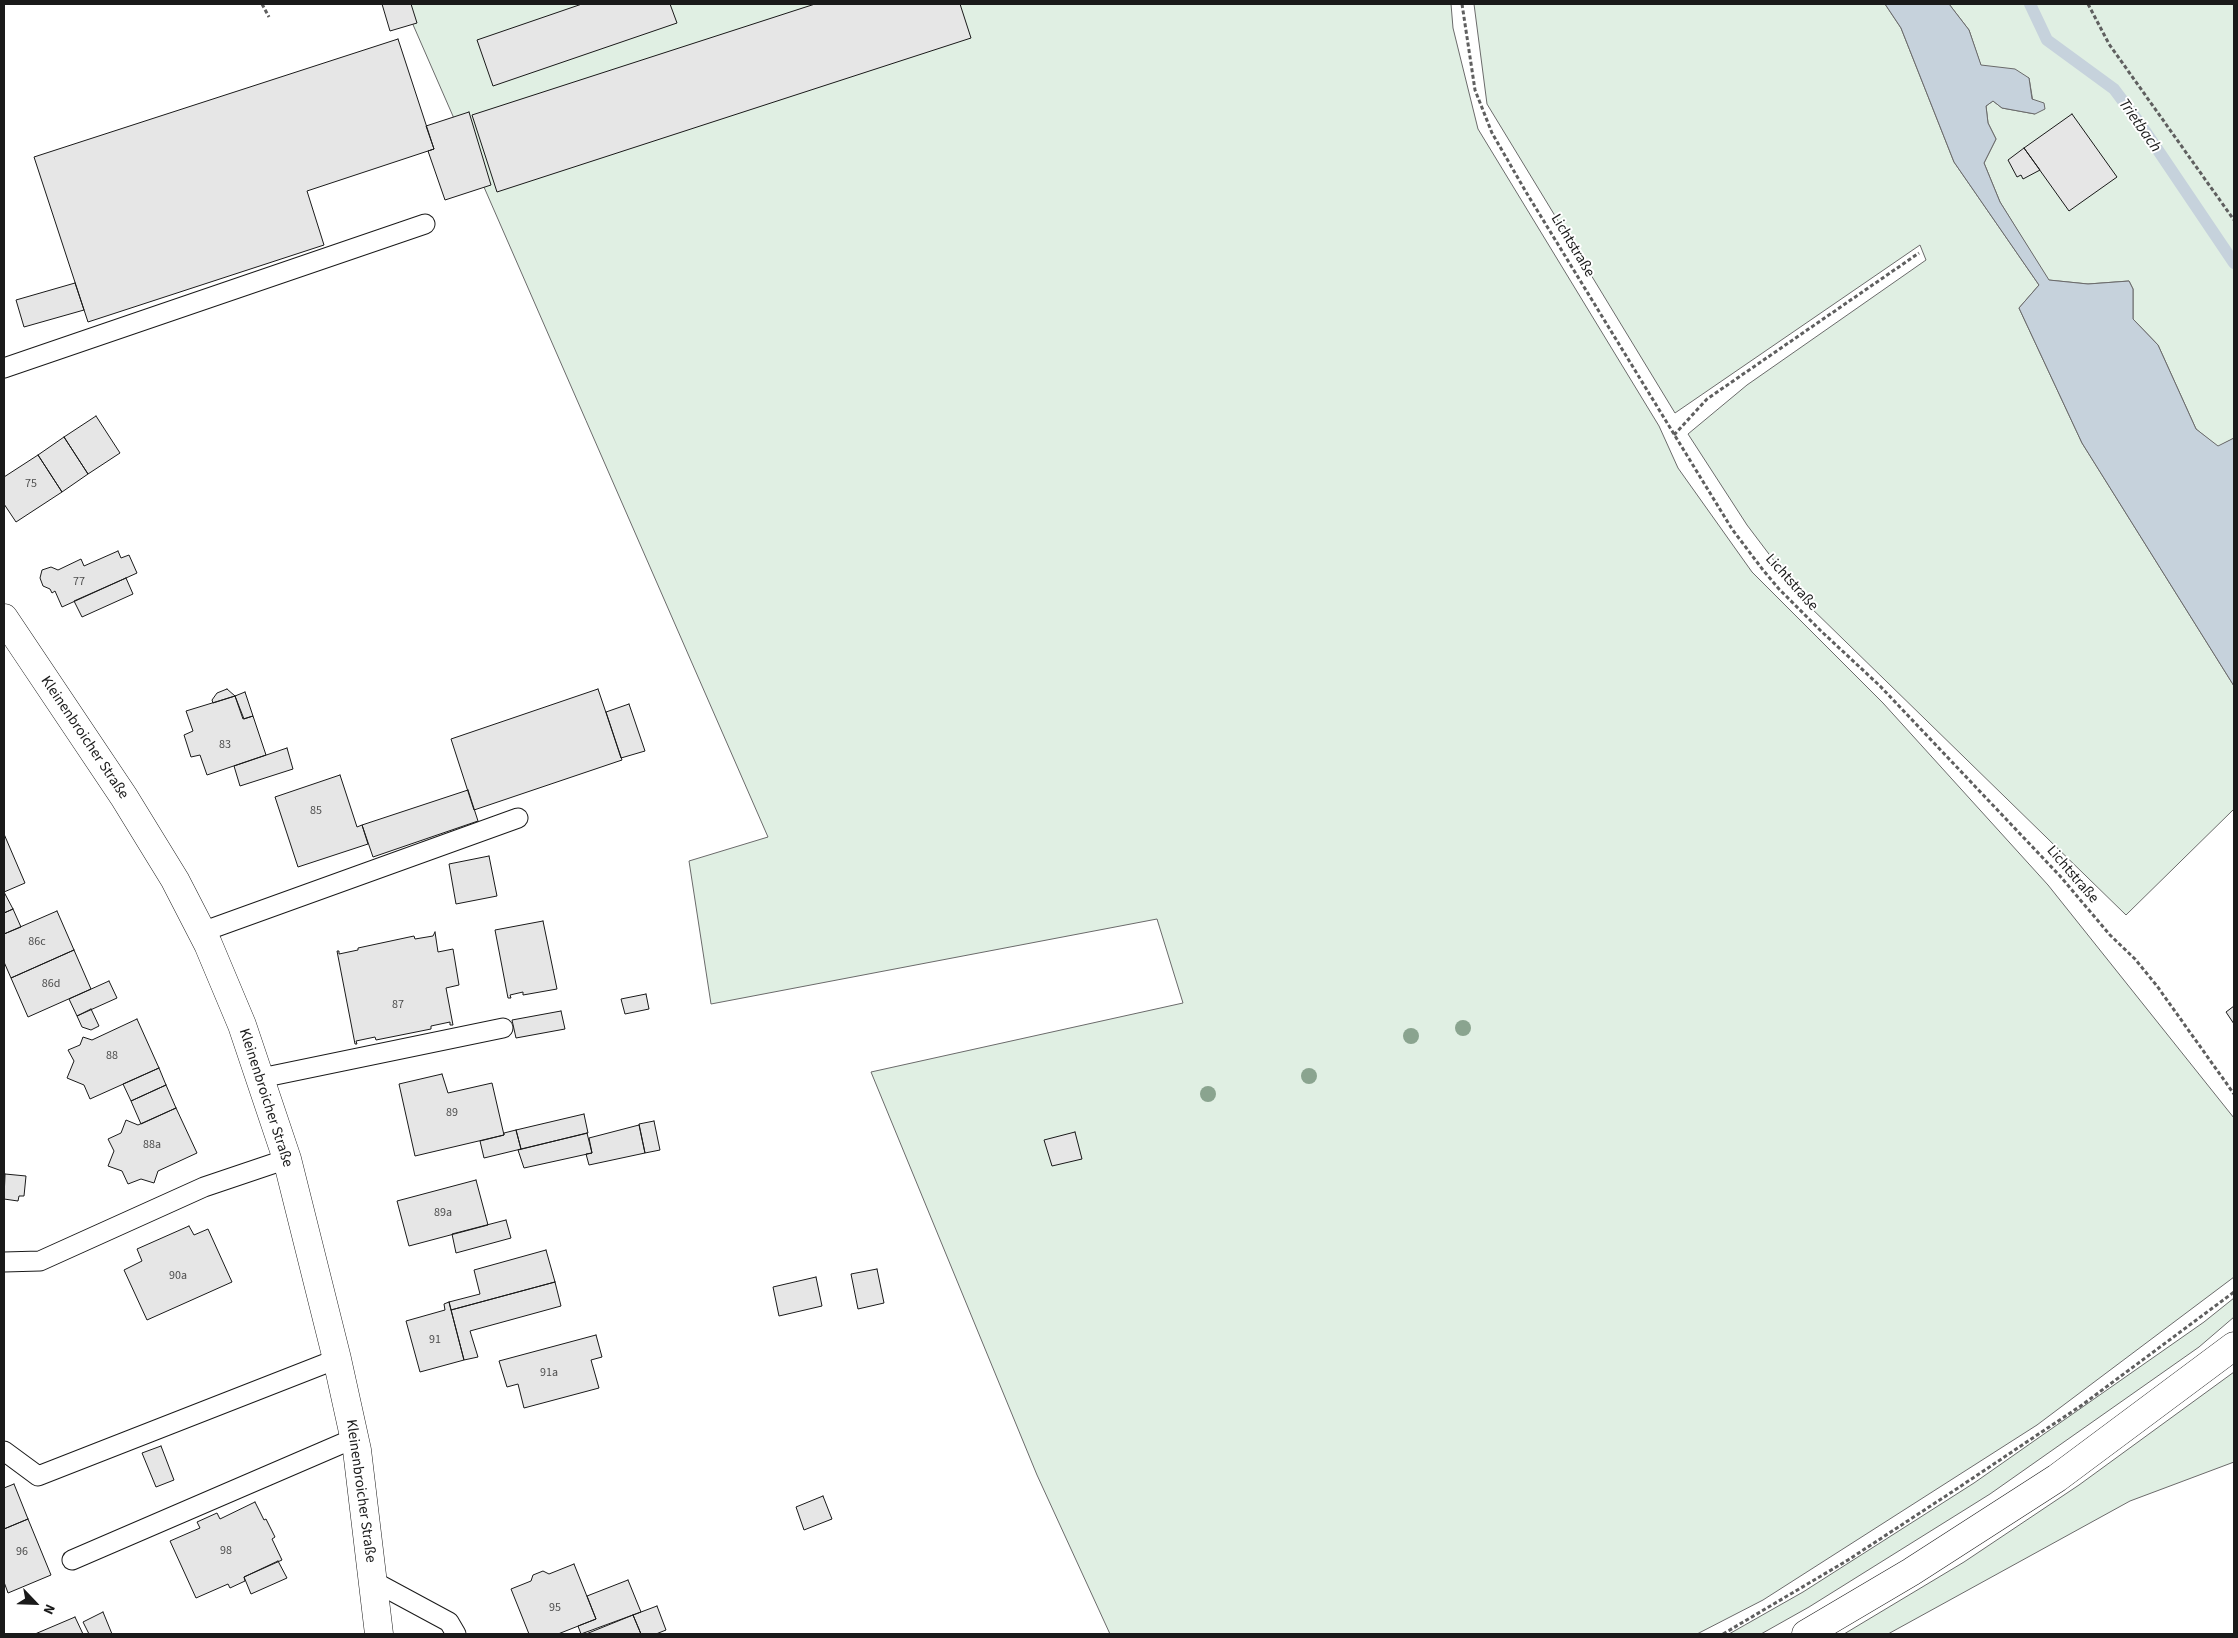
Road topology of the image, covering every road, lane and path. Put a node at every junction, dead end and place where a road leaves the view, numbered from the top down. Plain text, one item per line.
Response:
1 (262, 4) edge
2 (1462, 4) edge
3 (2088, 4) edge
4 (269, 17) dead end
5 (2234, 220) edge
6 (425, 224) dead end
7 (1919, 253) dead end
8 (4, 368) edge
9 (1674, 435) junction
10 (4, 618) edge
11 (518, 818) dead end
12 (202, 932) junction
13 (503, 1028) dead end
14 (261, 1078) junction
15 (2234, 1094) edge
16 (287, 1159) junction
17 (4, 1262) edge
18 (2234, 1292) edge
19 (2234, 1346) edge
20 (338, 1359) junction
21 (355, 1438) junction
22 (4, 1451) edge
23 (72, 1560) dead end
24 (373, 1580) junction
25 (379, 1634) edge
26 (456, 1634) edge
27 (1723, 1634) edge
28 (1806, 1634) edge

1 - 4 path
2 - 9 path, Lichtstraße
3 - 5 path
6 - 8 lane
7 - 9 path
9 - 15 path, Lichtstraße
10 - 12 street, Kleinenbroicher Straße
11 - 12 lane
12 - 14 street, Kleinenbroicher Straße
13 - 14 lane
14 - 16 street, Kleinenbroicher Straße
16 - 17 lane
16 - 20 street, Kleinenbroicher Straße
18 - 27 path
19 - 28 street
20 - 21 street, Kleinenbroicher Straße
20 - 22 lane
21 - 23 lane
21 - 24 street, Kleinenbroicher Straße
24 - 25 street, Kleinenbroicher Straße
24 - 26 lane

